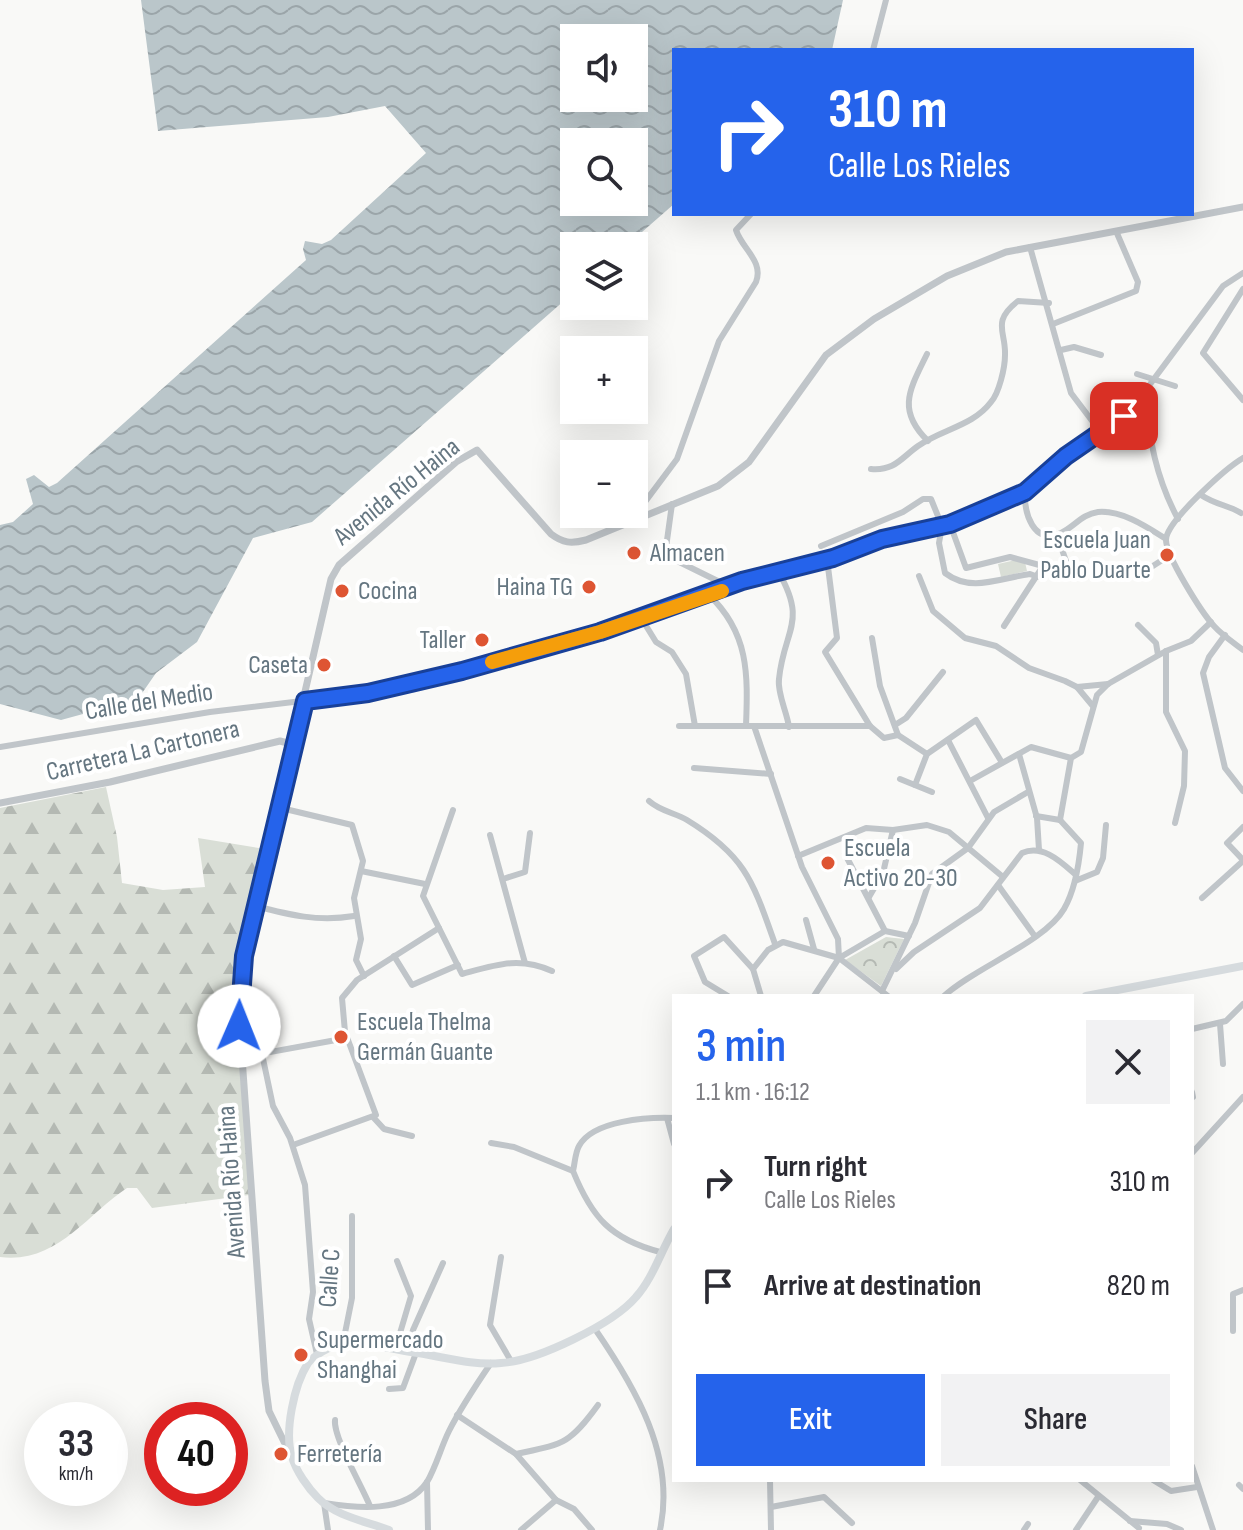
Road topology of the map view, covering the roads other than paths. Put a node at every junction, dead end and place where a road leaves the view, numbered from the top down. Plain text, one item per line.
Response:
1 (886, 0) edge
2 (874, 48) edge
3 (1243, 207) edge
4 (749, 216) edge
5 (1116, 231) junction
6 (1030, 247) junction
7 (1243, 273) edge
8 (1243, 289) edge
9 (1049, 303) junction
10 (1053, 324) junction
11 (1061, 350) junction
12 (927, 354) dead end
13 (1101, 355) dead end
14 (1137, 374) dead end
15 (1153, 380) junction
16 (1175, 386) dead end
17 (1145, 391) junction
18 (1243, 400) edge
19 (1092, 422) junction
20 (1102, 434) junction
21 (928, 441) junction
22 (1083, 445) junction
23 (1243, 458) edge
24 (871, 469) dead end
25 (1025, 492) junction
26 (1201, 495) junction
27 (648, 498) edge
28 (672, 504) junction
29 (648, 513) edge
30 (1241, 513) edge
31 (1178, 519) junction
32 (950, 524) junction
33 (942, 526) junction
34 (612, 528) edge
35 (1057, 535) junction
36 (1166, 539) junction
37 (821, 546) dead end
38 (1170, 555) junction
39 (827, 559) junction
40 (778, 571) junction
41 (919, 576) dead end
42 (1038, 577) junction
43 (732, 588) junction
44 (709, 595) junction
45 (640, 616) junction
46 (1211, 622) junction
47 (1138, 625) dead end
48 (1004, 626) dead end
49 (1225, 635) junction
50 (872, 638) dead end
51 (1243, 650) edge
52 (1166, 651) junction
53 (1158, 655) junction
54 (943, 672) dead end
55 (1108, 684) junction
56 (1077, 687) junction
57 (305, 701) junction
58 (1092, 705) junction
59 (895, 725) junction
60 (679, 726) dead end
61 (695, 726) junction
62 (750, 726) junction
63 (870, 726) junction
64 (789, 727) junction
65 (898, 735) junction
66 (948, 740) junction
67 (295, 745) junction
68 (0, 747) edge
69 (927, 754) junction
70 (1019, 754) junction
71 (1071, 758) junction
72 (1001, 761) junction
73 (694, 768) dead end
74 (771, 774) junction
75 (1243, 777) edge
76 (900, 779) dead end
77 (970, 781) junction
78 (1235, 782) junction
79 (915, 785) junction
80 (1243, 791) edge
81 (932, 792) dead end
82 (1028, 792) junction
83 (649, 801) dead end
84 (0, 803) edge
85 (281, 808) junction
86 (453, 810) dead end
87 (1036, 816) junction
88 (988, 818) junction
89 (1060, 820) junction
90 (1175, 823) dead end
91 (1106, 825) dead end
92 (1243, 827) edge
93 (893, 830) junction
94 (530, 833) dead end
95 (490, 835) dead end
96 (968, 848) junction
97 (1039, 850) junction
98 (845, 854) dead end
99 (798, 856) junction
100 (1243, 861) edge
101 (361, 871) junction
102 (1003, 877) junction
103 (1075, 878) junction
104 (503, 879) junction
105 (425, 884) junction
106 (998, 885) junction
107 (869, 897) junction
108 (1202, 898) dead end
109 (255, 906) junction
110 (354, 916) junction
111 (806, 920) dead end
112 (439, 928) junction
113 (885, 931) junction
114 (1034, 935) junction
115 (909, 936) junction
116 (775, 944) junction
117 (814, 949) junction
118 (394, 956) junction
119 (839, 958) junction
120 (525, 963) junction
121 (458, 965) junction
122 (1243, 966) edge
123 (753, 969) junction
124 (552, 971) dead end
125 (893, 971) junction
126 (364, 976) junction
127 (725, 994) edge
128 (759, 994) edge
129 (815, 994) edge
130 (885, 994) edge
131 (947, 994) edge
132 (1097, 994) edge
133 (1243, 1004) edge
134 (1220, 1024) junction
135 (1194, 1029) edge
136 (347, 1038) junction
137 (262, 1054) junction
138 (243, 1057) junction
139 (1223, 1064) dead end
140 (1243, 1097) edge
141 (372, 1118) junction
142 (670, 1118) edge
143 (412, 1136) dead end
144 (491, 1143) dead end
145 (293, 1145) junction
146 (1194, 1151) edge
147 (573, 1171) junction
148 (352, 1216) dead end
149 (672, 1232) edge
150 (660, 1252) junction
151 (501, 1257) dead end
152 (397, 1261) dead end
153 (443, 1263) dead end
154 (1243, 1290) edge
155 (595, 1329) junction
156 (1233, 1331) dead end
157 (343, 1343) junction
158 (395, 1350) junction
159 (412, 1352) junction
160 (317, 1354) junction
161 (511, 1361) junction
162 (491, 1363) junction
163 (389, 1389) dead end
164 (598, 1405) dead end
165 (457, 1415) junction
166 (335, 1420) dead end
167 (516, 1454) junction
168 (292, 1457) junction
169 (1194, 1474) edge
170 (427, 1482) junction
171 (770, 1482) edge
172 (1082, 1482) edge
173 (1156, 1482) edge
174 (1197, 1487) junction
175 (1098, 1497) junction
176 (556, 1500) junction
177 (324, 1503) junction
178 (370, 1506) junction
179 (771, 1507) junction
180 (1130, 1521) junction
181 (852, 1523) dead end
182 (360, 1527) edge
183 (1139, 1528) dead end
184 (328, 1530) edge
185 (389, 1530) edge
186 (428, 1530) edge
187 (521, 1530) edge
188 (592, 1530) edge
189 (660, 1530) edge
190 (771, 1530) edge
191 (1076, 1530) edge
192 (1181, 1530) edge
193 (1213, 1530) edge

1 - 2 street
3 - 5 street, Avenida Río Haina
4 - 27 street
5 - 6 street, Avenida Río Haina
5 - 10 street
6 - 9 street
6 - 28 street, Avenida Río Haina
7 - 15 street, Calle del Medio
8 - 18 street
9 - 10 street
9 - 21 street
10 - 11 street
11 - 13 street
11 - 19 street
12 - 21 street
14 - 15 street
15 - 16 street
15 - 17 street, Calle del Medio
17 - 20 street, Calle del Medio
17 - 31 street
19 - 20 street
19 - 22 street
20 - 22 street, Calle del Medio
21 - 24 street
22 - 25 street, Calle del Medio
23 - 26 street
25 - 32 street, Calle del Medio
25 - 35 street
26 - 30 street
26 - 31 street
28 - 29 street, Avenida Río Haina
28 - 43 street
31 - 36 street
32 - 33 street, Calle del Medio
32 - 42 street
33 - 37 street
33 - 39 street, Calle del Medio
33 - 42 street
34 - 57 street, Avenida Río Haina
35 - 36 street
35 - 38 street
36 - 38 street
38 - 46 street
39 - 40 street, Calle del Medio
39 - 63 street
40 - 43 street, Calle del Medio
40 - 64 street
41 - 56 street
42 - 48 street
43 - 44 street, Calle del Medio
44 - 45 street, Calle del Medio
44 - 62 street
45 - 57 street, Calle del Medio
45 - 61 street
46 - 49 street
46 - 52 street
47 - 53 street
49 - 51 street
49 - 78 street
50 - 59 street
52 - 53 street
52 - 90 street
53 - 55 street
54 - 59 street
55 - 56 street
55 - 58 street
56 - 58 street
57 - 67 street, Avenida Río Haina
57 - 68 street, Calle del Medio
58 - 71 street
59 - 65 street
60 - 61 street
61 - 62 street
62 - 64 street
62 - 74 street
63 - 64 street
63 - 65 street
65 - 69 street
66 - 69 street
66 - 72 street
66 - 77 street
67 - 84 street, Carretera La Cartonera
67 - 85 street, Avenida Río Haina
69 - 79 street
70 - 71 street
70 - 72 street
70 - 82 street
71 - 89 street
72 - 77 street
73 - 74 street
74 - 99 street
75 - 78 street
76 - 79 street
77 - 88 street
78 - 80 street
79 - 81 street
82 - 87 street
82 - 88 street
83 - 116 street
85 - 101 street
85 - 109 street, Avenida Río Haina
86 - 105 street
87 - 89 street
87 - 97 street
88 - 96 street
89 - 103 street
91 - 103 street
92 - 100 street
93 - 96 street
93 - 99 street
93 - 107 street
94 - 104 street
95 - 104 street
96 - 102 street
96 - 115 street
97 - 102 street
97 - 103 street
98 - 107 street
99 - 119 street
100 - 108 street
101 - 105 street
101 - 110 street
102 - 106 street
103 - 114 street
104 - 120 street
105 - 112 street
106 - 114 street
106 - 125 street
107 - 113 street
109 - 110 street
109 - 138 street, Avenida Río Haina
110 - 126 street
111 - 117 street
112 - 118 street
112 - 121 street
113 - 115 street
113 - 119 street
114 - 131 street
115 - 125 street
116 - 117 street
116 - 123 street
117 - 119 street
118 - 121 street
118 - 126 street
119 - 129 street
119 - 130 street
120 - 121 street
120 - 124 street
122 - 132 main road
123 - 127 street
123 - 128 street
125 - 130 street
126 - 136 street
133 - 134 street
134 - 135 street
134 - 139 street
136 - 137 street
136 - 141 street
137 - 138 street
137 - 145 street
138 - 168 street, Avenida Río Haina
140 - 146 street
141 - 143 street
141 - 145 street
142 - 147 street
144 - 147 street
145 - 160 street
147 - 150 street
148 - 157 street, Calle C
149 - 150 main road
150 - 155 main road
151 - 161 street
152 - 158 street
153 - 159 street
154 - 156 street
155 - 161 main road
155 - 189 street
157 - 158 main road
157 - 160 main road
158 - 159 main road
159 - 162 main road
159 - 163 street
160 - 168 main road
161 - 162 main road
162 - 165 street
164 - 167 street
165 - 167 street
165 - 170 street
166 - 178 street
167 - 176 street
168 - 177 main road
169 - 174 street
170 - 178 street
170 - 186 street
171 - 179 street
172 - 175 street
173 - 174 street
174 - 193 street
175 - 180 street
175 - 191 street
176 - 187 street
176 - 188 street
177 - 178 street
177 - 182 main road
177 - 184 street
179 - 181 street
179 - 190 street
180 - 183 street
180 - 192 street
182 - 185 main road

